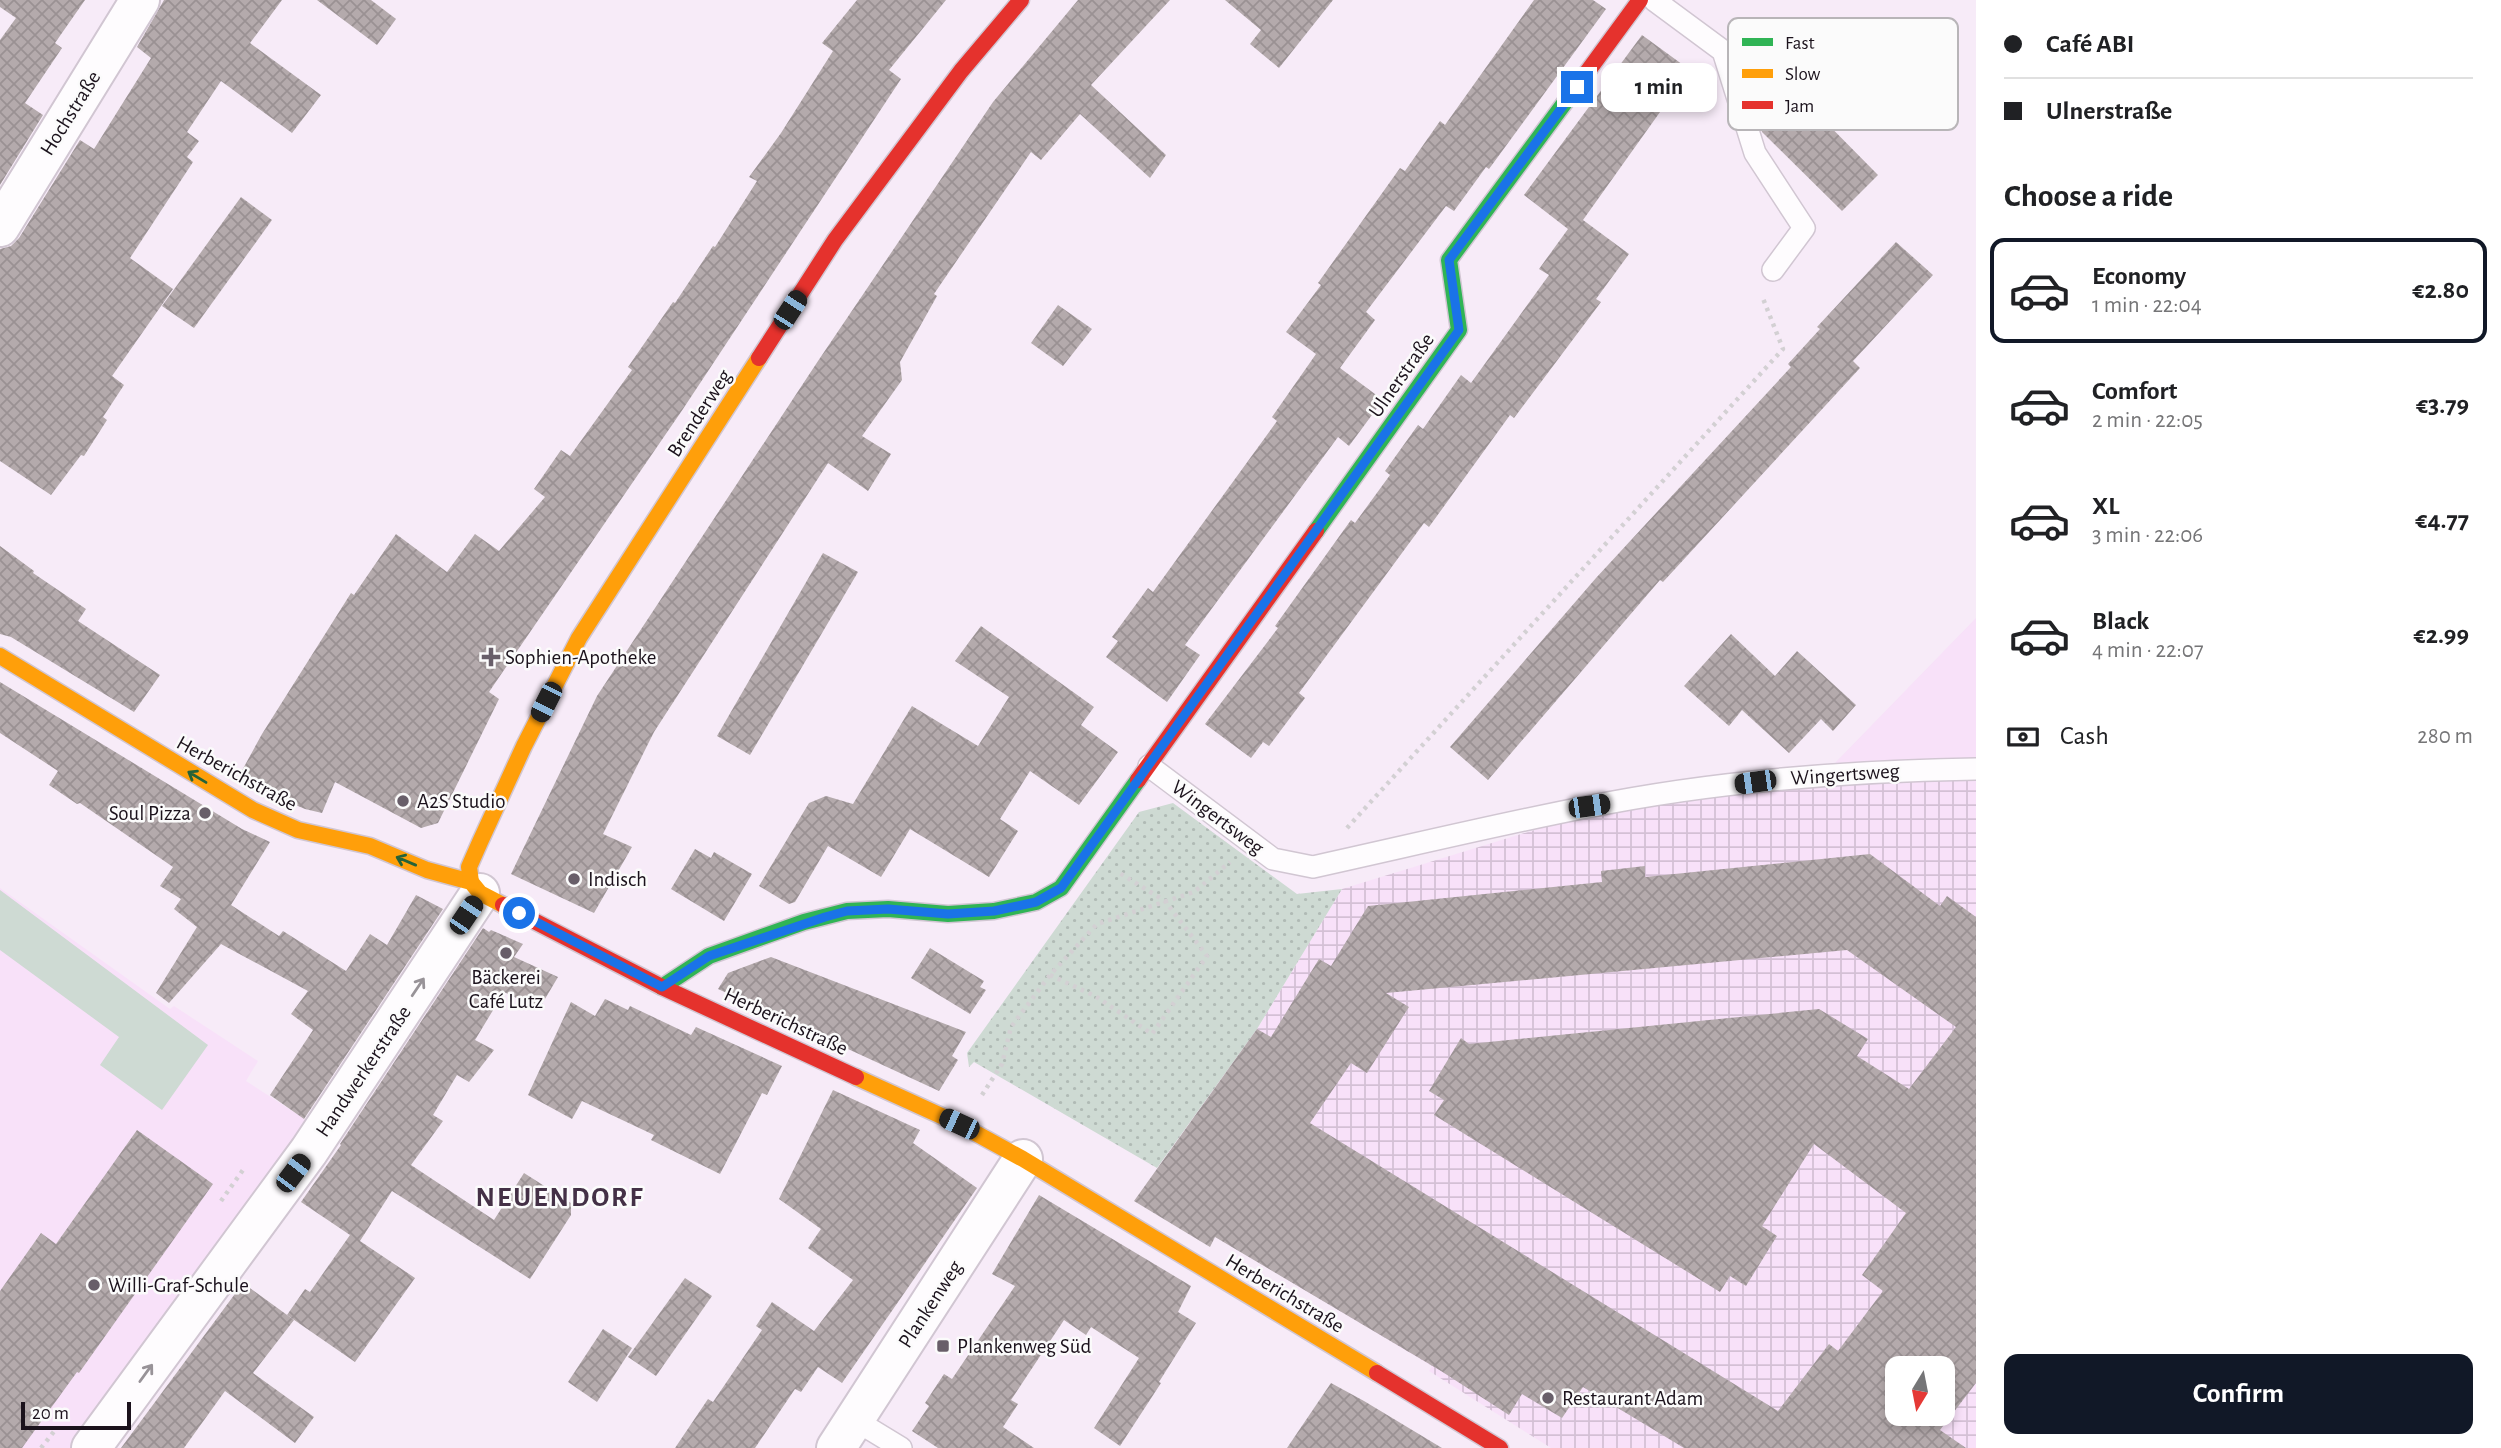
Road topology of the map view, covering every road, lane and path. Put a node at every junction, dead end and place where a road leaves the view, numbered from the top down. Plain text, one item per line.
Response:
1 (140, 0) edge
2 (1021, 0) edge
3 (1640, 0) edge
4 (1654, 0) edge
5 (1728, 67) edge
6 (1748, 130) edge
7 (0, 227) edge
8 (1773, 270) joint
9 (0, 656) edge
10 (1149, 766) junction
11 (1976, 769) edge
12 (1252, 843) junction
13 (1082, 857) junction
14 (1313, 867) junction
15 (476, 888) junction
16 (1165, 901) junction
17 (1050, 975) junction
18 (662, 987) junction
19 (963, 1125) junction
20 (1024, 1159) junction
21 (846, 1434) edge
22 (91, 1448) edge
23 (901, 1448) edge
24 (1500, 1448) edge

1 - 7 street, Hochstraße
2 - 15 street, Brenderweg
3 - 10 street, Ulnerstraße
4 - 5 lane
6 - 8 lane
8 - 14 path
15 -> 9 street, Herberichstraße
10 - 12 lane, Wingertsweg
10 - 13 street, Wingertsweg
11 - 14 lane, Wingertsweg
12 - 14 lane, Wingertsweg
12 - 16 path
13 - 16 path
13 - 18 street, Wingertsweg
15 - 18 street, Herberichstraße
22 -> 15 street, Handwerkerstraße
16 - 17 path
16 - 17 path
17 - 19 path
18 - 19 street, Herberichstraße
19 - 20 street, Herberichstraße
20 - 21 street, Plankenweg
20 - 24 street, Herberichstraße
21 - 23 lane

